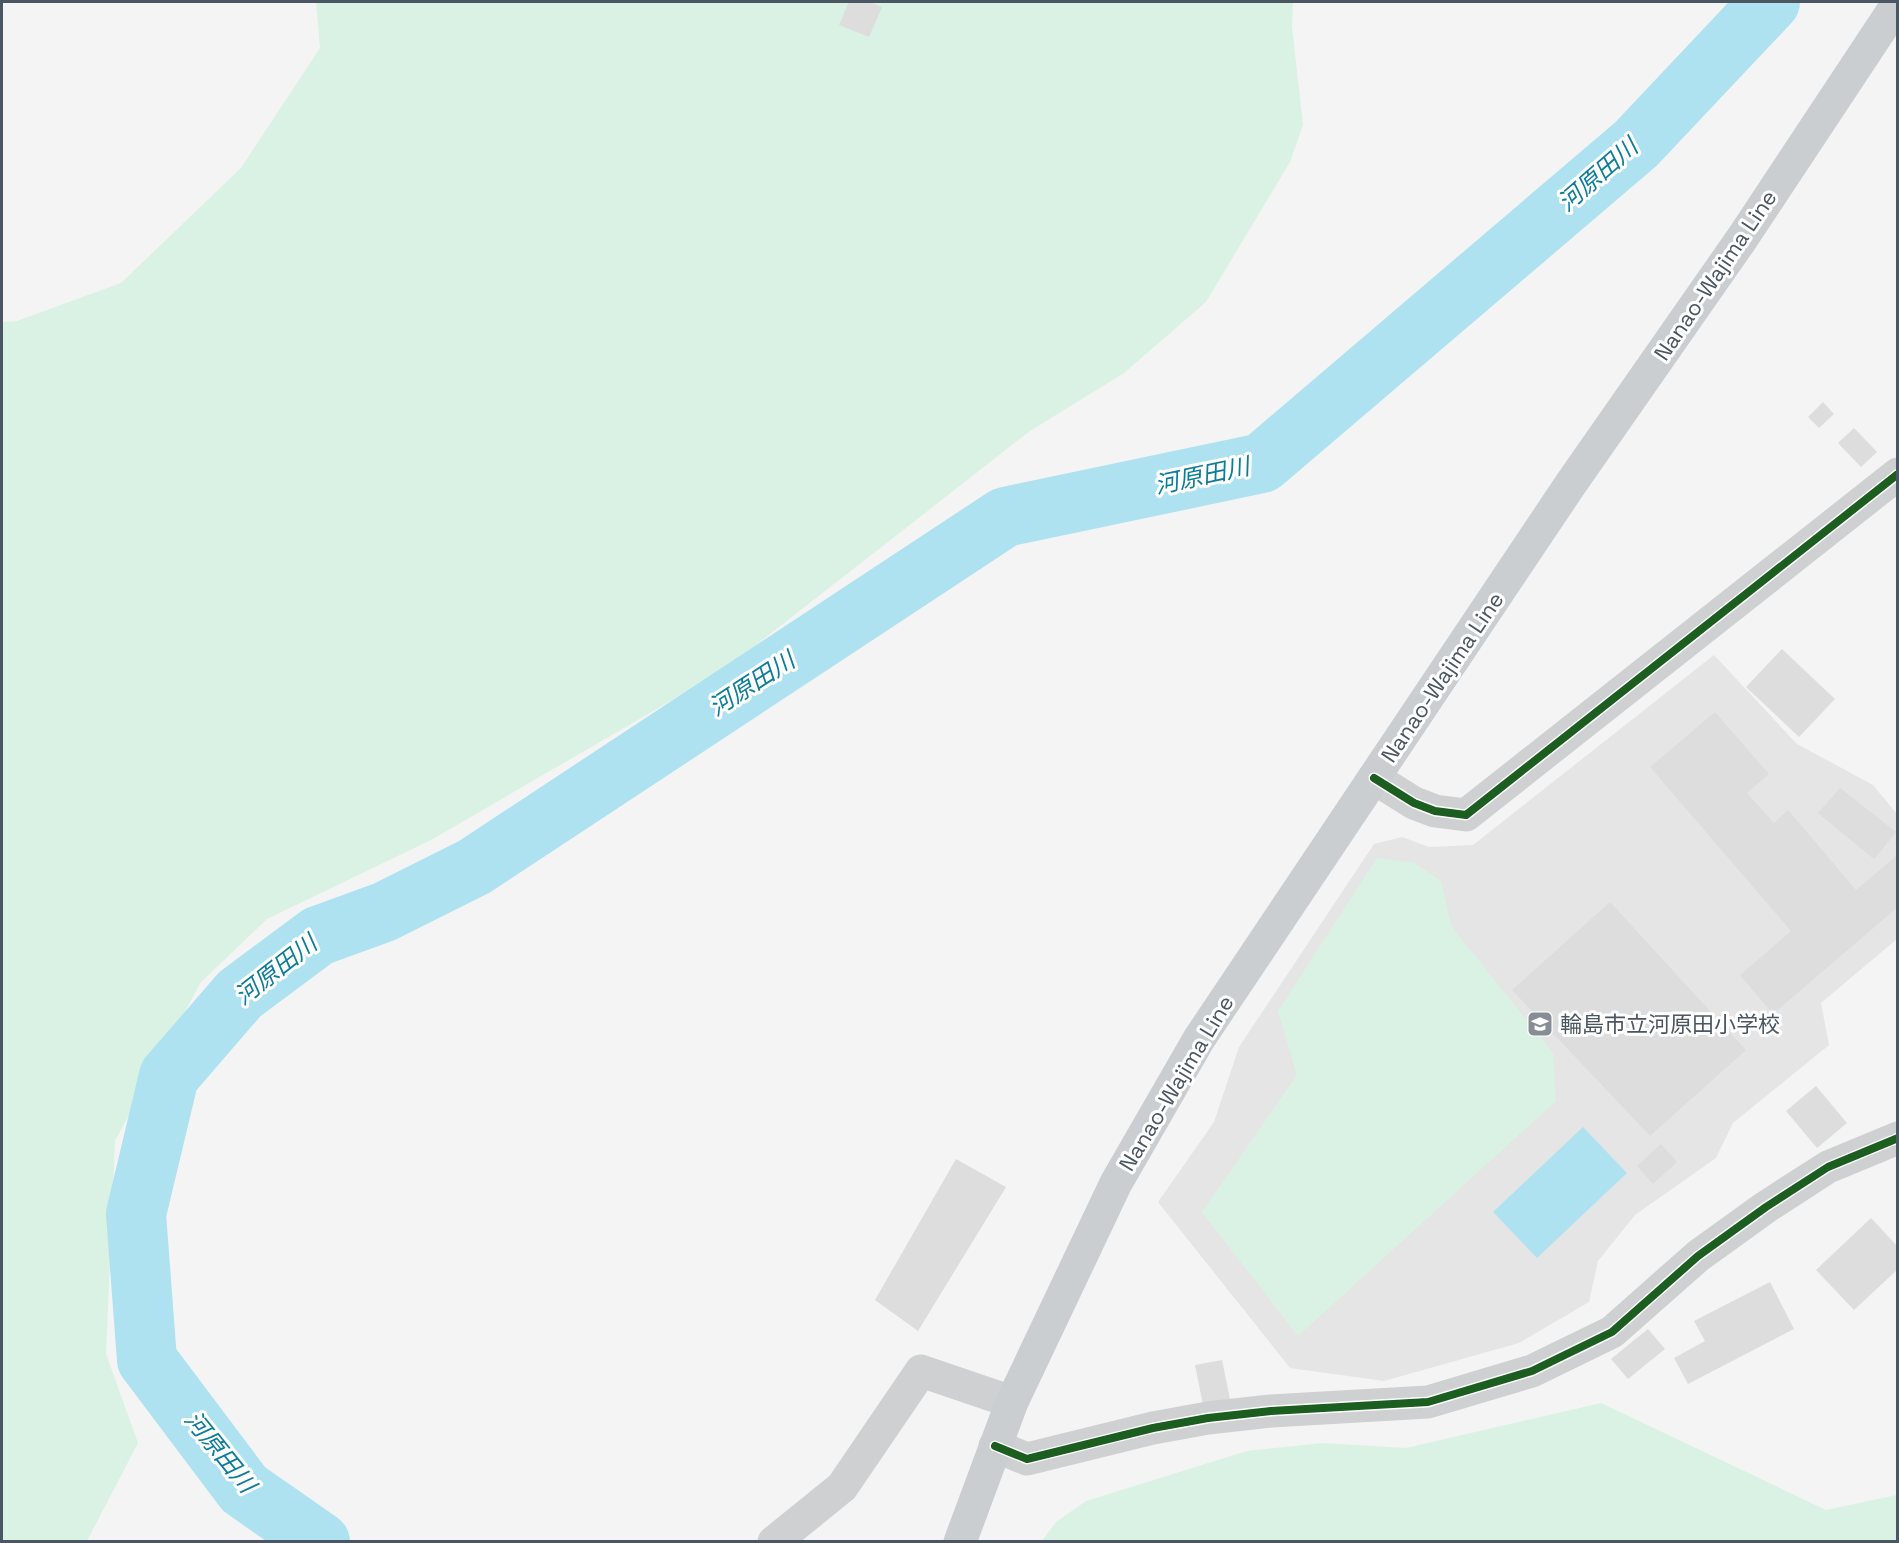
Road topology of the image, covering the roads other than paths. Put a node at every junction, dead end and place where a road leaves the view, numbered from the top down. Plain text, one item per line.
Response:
1 (1898, 3) edge
2 (1898, 474) edge
3 (1374, 778) junction
4 (1898, 1138) edge
5 (1012, 1402) junction
6 (995, 1446) junction
7 (774, 1542) edge
8 (960, 1542) edge

1 - 3 main road, Nanao-Wajima Line
2 - 3 street
3 - 5 main road, Nanao-Wajima Line
4 - 6 street
5 - 6 main road, Nanao-Wajima Line
5 - 7 street
6 - 8 main road, Nanao-Wajima Line

